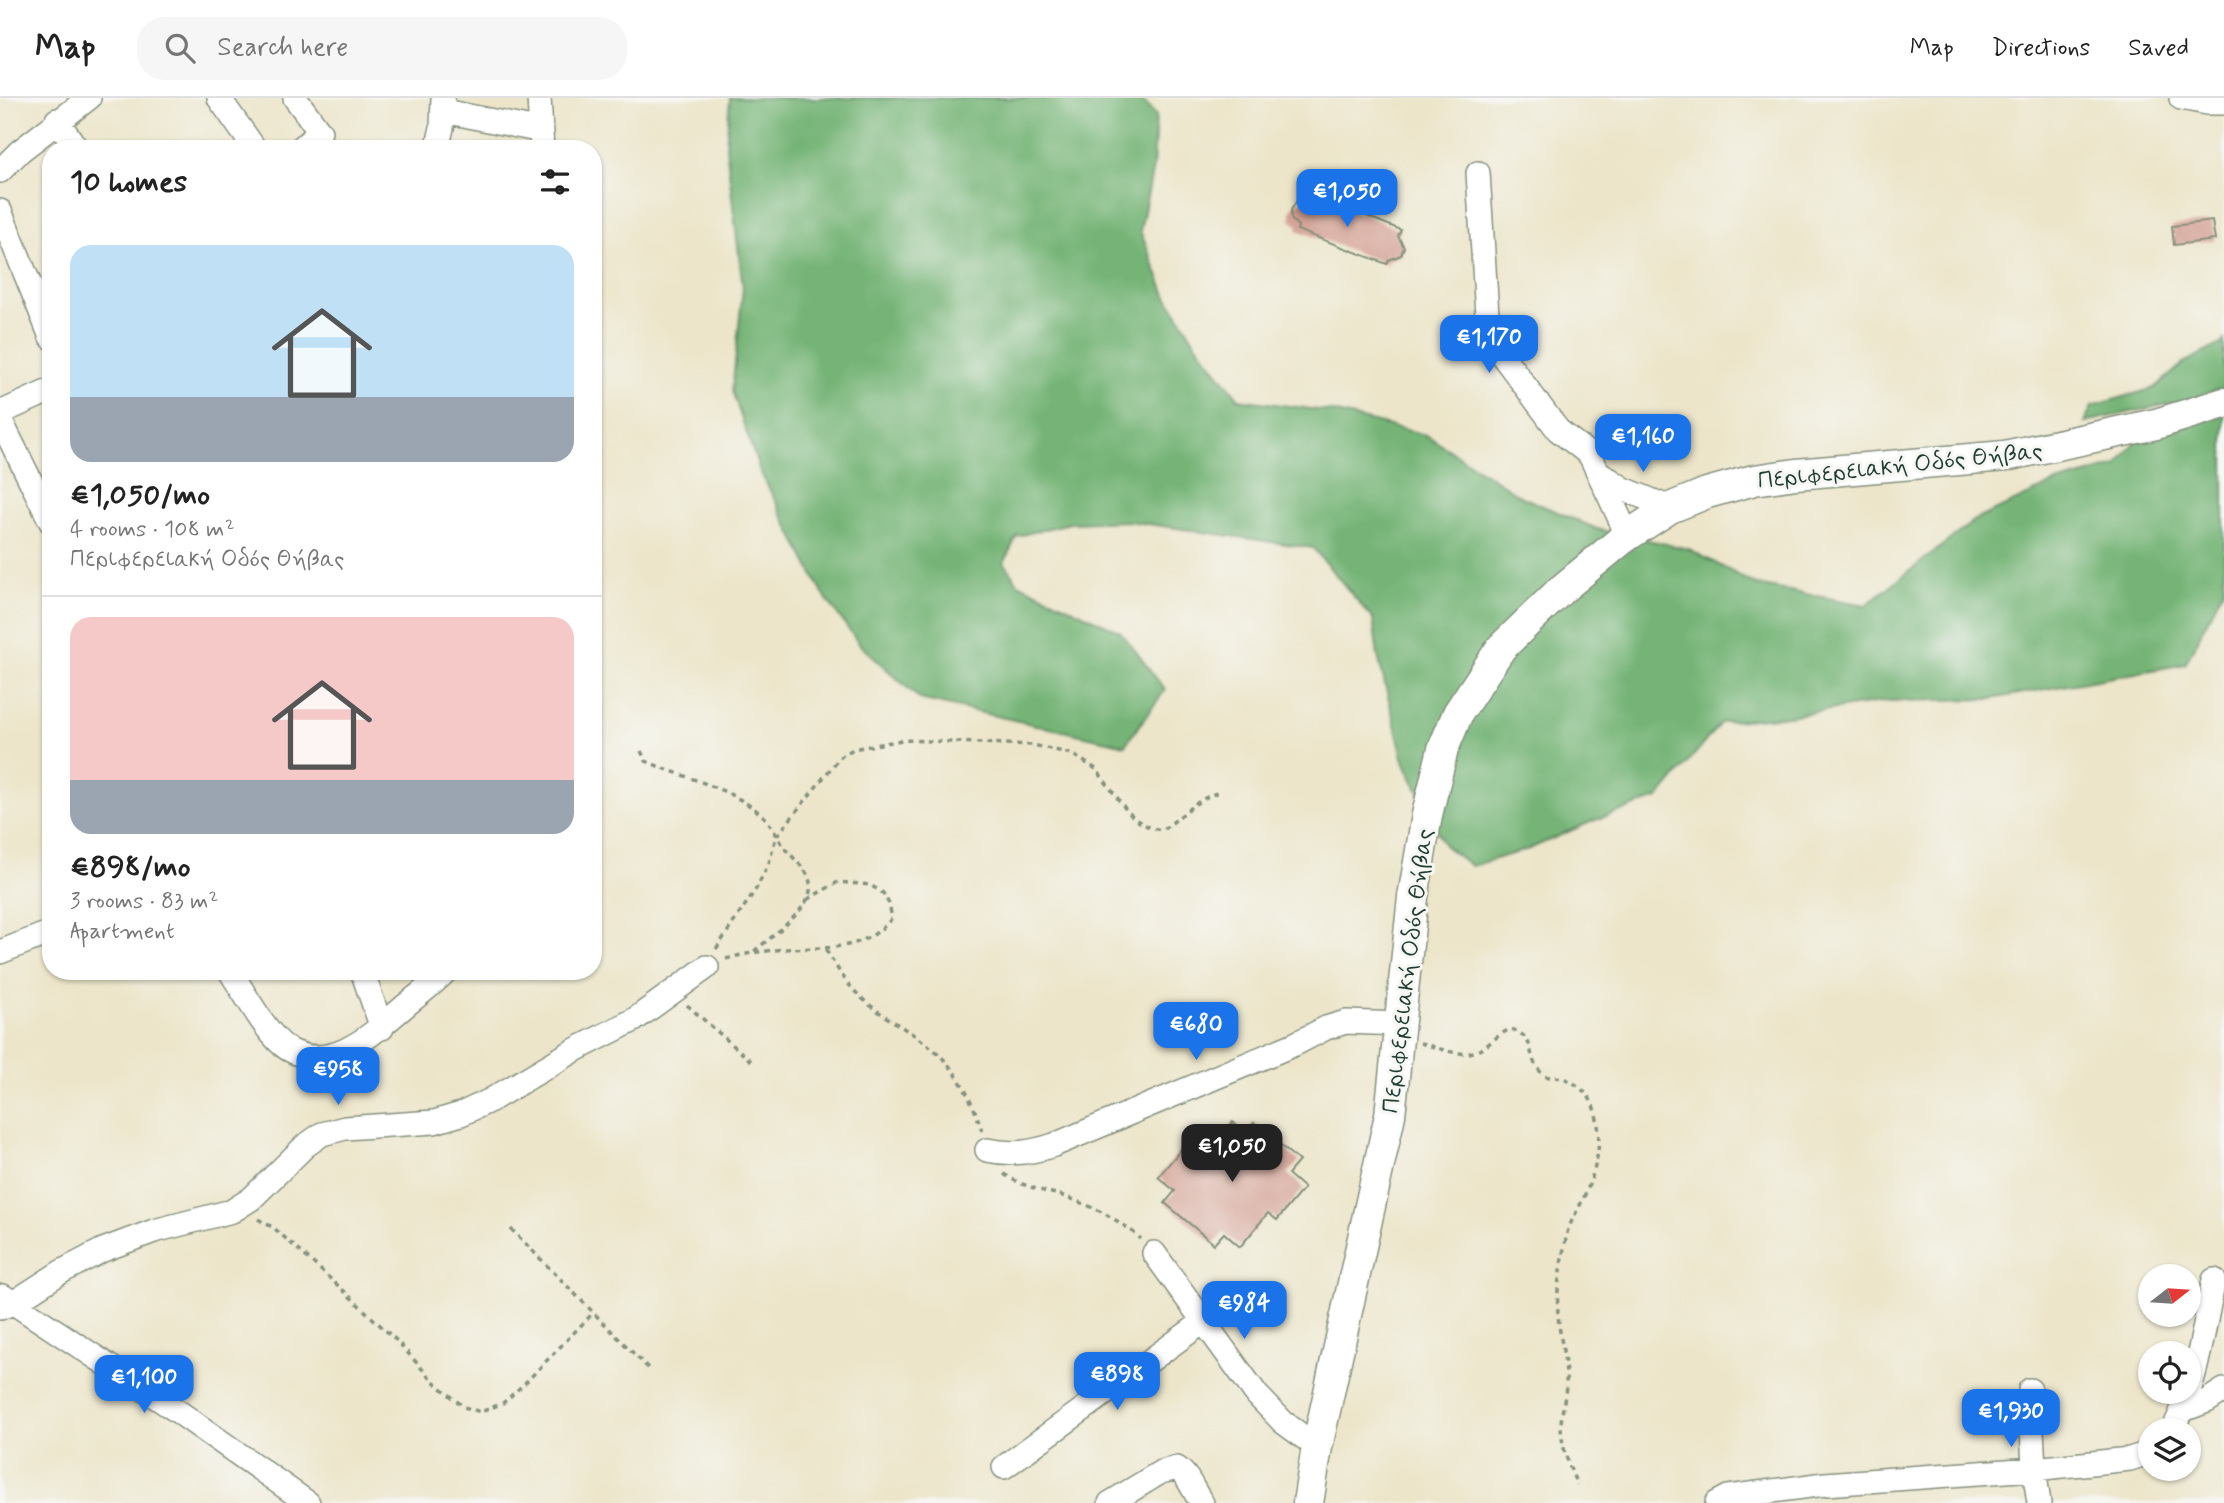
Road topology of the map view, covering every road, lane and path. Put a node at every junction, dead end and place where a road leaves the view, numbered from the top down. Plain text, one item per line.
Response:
1 (89, 98) edge
2 (219, 98) edge
3 (295, 98) edge
4 (539, 98) edge
5 (2181, 98) edge
6 (2224, 103) edge
7 (443, 104) edge
8 (57, 120) junction
9 (71, 140) edge
10 (249, 140) edge
11 (322, 140) edge
12 (438, 140) edge
13 (542, 140) edge
14 (0, 170) edge
15 (1478, 173) dead end
16 (0, 211) edge
17 (42, 315) edge
18 (42, 394) edge
19 (2224, 403) edge
20 (0, 413) edge
21 (0, 419) edge
22 (1600, 473) junction
23 (42, 502) edge
24 (1670, 508) junction
25 (1624, 538) junction
26 (641, 751) dead end
27 (1217, 793) dead end
28 (776, 837) junction
29 (808, 899) junction
30 (42, 936) edge
31 (826, 950) junction
32 (753, 952) junction
33 (0, 953) edge
34 (707, 967) junction
35 (236, 980) edge
36 (365, 980) edge
37 (436, 980) edge
38 (672, 993) junction
39 (382, 1028) junction
40 (1399, 1032) junction
41 (751, 1061) dead end
42 (987, 1150) junction
43 (232, 1211) junction
44 (512, 1229) dead end
45 (1154, 1254) joint
46 (2214, 1280) dead end
47 (4, 1302) edge
48 (594, 1312) junction
49 (1203, 1322) junction
50 (650, 1370) dead end
51 (2030, 1390) dead end
52 (2224, 1390) edge
53 (2179, 1418) edge
54 (2181, 1418) edge
55 (1317, 1447) junction
56 (2138, 1456) edge
57 (1004, 1467) dead end
58 (2034, 1469) junction
59 (1577, 1485) dead end
60 (308, 1503) edge
61 (1110, 1503) edge
62 (1202, 1503) edge
63 (1308, 1503) edge
64 (1717, 1503) edge
65 (2039, 1503) edge

1 - 8 street
2 - 10 street
3 - 11 street
4 - 13 street
5 - 6 street
7 - 12 street
7 - 13 street
8 - 9 street
8 - 14 street
15 - 22 street
16 - 17 street
18 - 20 street
19 - 24 main road, Περιφερειακή Οδός Θήβας
21 - 23 street
22 - 24 street
22 - 25 street
24 - 25 main road, Περιφερειακή Οδός Θήβας
25 - 40 main road, Περιφερειακή Οδός Θήβας
26 - 28 path
27 - 28 path
28 - 29 path
28 - 34 path
29 - 31 path
29 - 32 path
30 - 33 street
31 - 32 path
31 - 42 path
32 - 34 path
34 - 38 street
35 - 39 street
36 - 39 street
37 - 39 street
38 - 41 path
38 - 43 street
40 - 42 street
40 - 55 main road, Περιφερειακή Οδός Θήβας
40 - 59 path
42 - 45 path
43 - 47 street
43 - 48 path
44 - 48 path
45 - 49 street
46 - 53 street
47 - 60 street
48 - 50 path
49 - 55 street
49 - 57 street
51 - 58 street
52 - 54 street
55 - 63 main road, Περιφερειακή Οδός Θήβας
56 - 58 street
58 - 64 street
58 - 65 street
61 - 62 street

